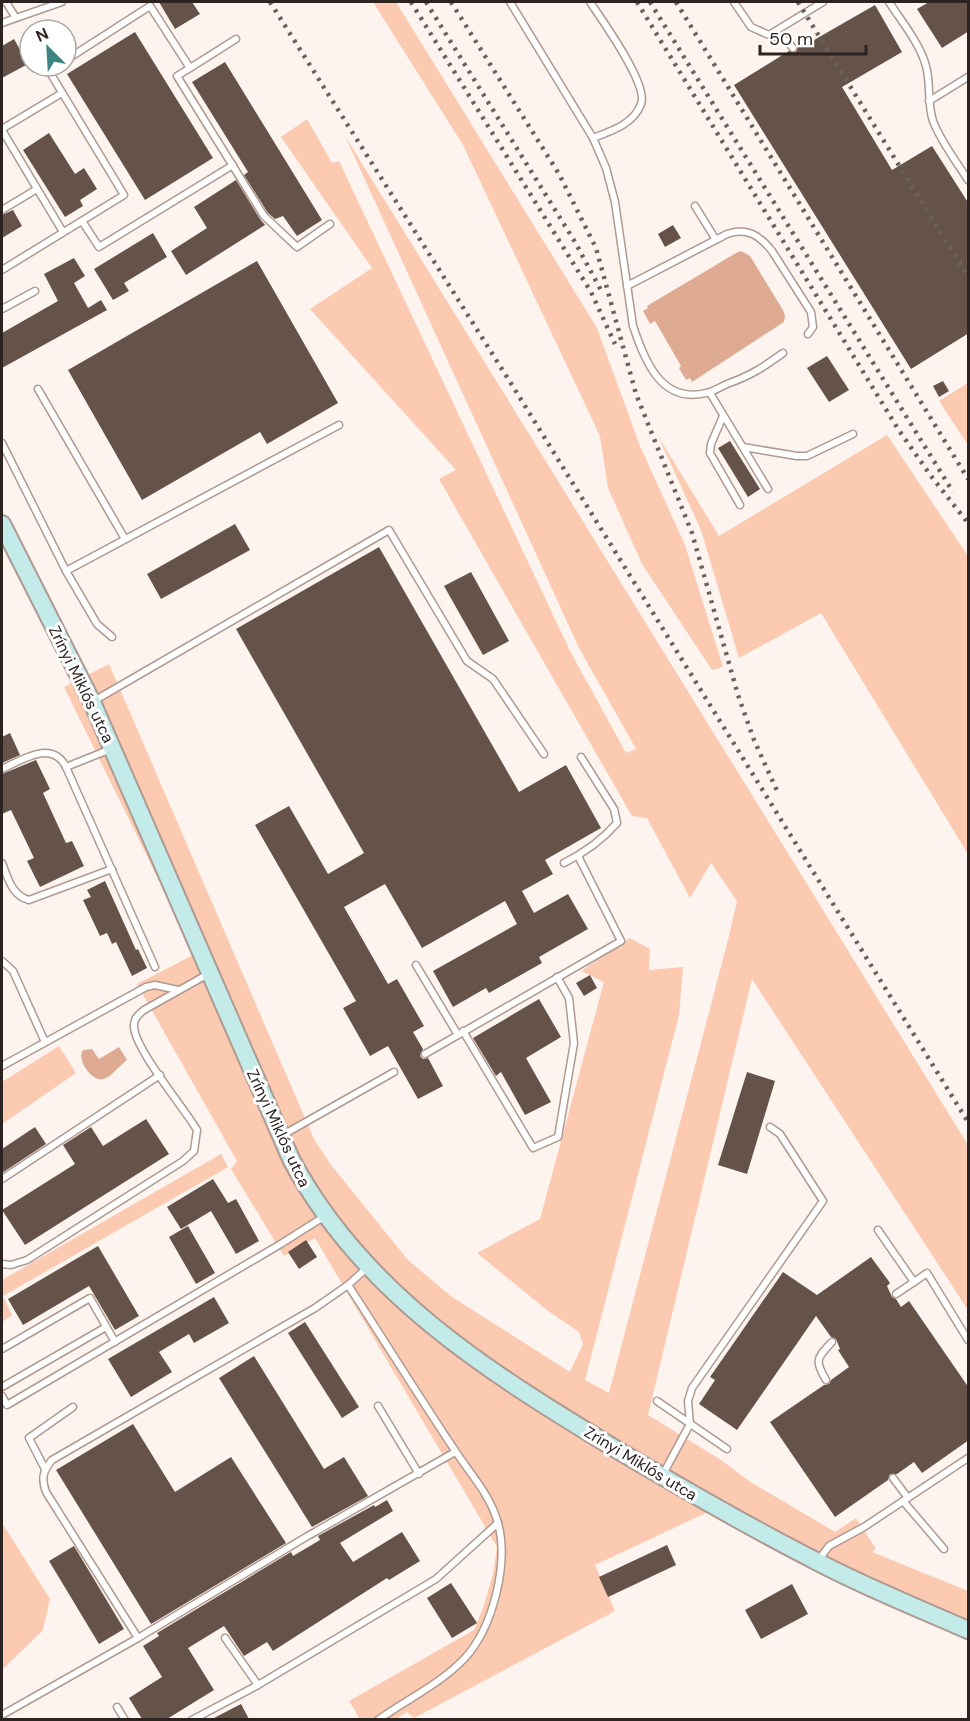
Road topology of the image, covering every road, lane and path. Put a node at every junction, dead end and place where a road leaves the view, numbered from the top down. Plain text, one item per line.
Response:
1 (6, 2) edge
2 (62, 2) edge
3 (510, 2) edge
4 (590, 2) edge
5 (734, 2) edge
6 (824, 2) edge
7 (890, 2) edge
8 (16, 18) junction
9 (2, 23) edge
10 (769, 35) junction
11 (236, 39) dead end
12 (793, 48) dead end
13 (78, 52) edge
14 (190, 68) junction
15 (969, 77) edge
16 (53, 78) edge
17 (62, 93) junction
18 (929, 101) junction
19 (2, 130) edge
20 (593, 138) junction
21 (233, 165) junction
22 (969, 180) edge
23 (37, 189) junction
24 (695, 206) dead end
25 (2, 210) edge
26 (82, 221) junction
27 (330, 224) dead end
28 (63, 232) junction
29 (716, 240) junction
30 (2, 270) edge
31 (627, 286) junction
32 (35, 291) dead end
33 (2, 309) edge
34 (808, 334) dead end
35 (783, 352) dead end
36 (38, 389) dead end
37 (710, 393) junction
38 (723, 416) junction
39 (339, 425) dead end
40 (853, 434) dead end
41 (2, 443) edge
42 (742, 447) junction
43 (768, 489) dead end
44 (740, 505) dead end
45 (2, 524) edge
46 (125, 539) junction
47 (66, 571) junction
48 (112, 637) dead end
49 (92, 702) junction
50 (112, 748) junction
51 (544, 754) dead end
52 (581, 757) dead end
53 (66, 767) junction
54 (2, 769) edge
55 (578, 856) junction
56 (564, 862) dead end
57 (2, 863) edge
58 (112, 869) junction
59 (2, 961) edge
60 (416, 966) dead end
61 (154, 967) dead end
62 (210, 972) junction
63 (557, 977) junction
64 (178, 990) junction
65 (460, 1033) junction
66 (45, 1042) junction
67 (425, 1054) dead end
68 (2, 1066) edge
69 (394, 1072) dead end
70 (160, 1075) junction
71 (770, 1127) dead end
72 (280, 1136) junction
73 (2, 1179) edge
74 (325, 1216) junction
75 (878, 1230) dead end
76 (2, 1263) edge
77 (368, 1267) junction
78 (914, 1282) junction
79 (348, 1285) junction
80 (896, 1294) dead end
81 (106, 1327) junction
82 (969, 1340) edge
83 (115, 1342) junction
84 (832, 1342) dead end
85 (2, 1349) edge
86 (826, 1380) dead end
87 (2, 1387) edge
88 (2, 1396) edge
89 (657, 1401) dead end
90 (378, 1406) dead end
91 (72, 1407) dead end
92 (690, 1424) junction
93 (727, 1449) dead end
94 (455, 1452) junction
95 (969, 1458) edge
96 (45, 1469) junction
97 (418, 1474) junction
98 (662, 1476) junction
99 (893, 1478) dead end
100 (905, 1500) junction
101 (498, 1523) junction
102 (944, 1549) dead end
103 (817, 1562) junction
104 (969, 1630) edge
105 (138, 1638) junction
106 (225, 1638) dead end
107 (258, 1685) junction
108 (117, 1707) dead end
109 (2, 1715) edge
110 (125, 1719) edge
111 (192, 1719) edge
112 (378, 1719) edge

1 - 8 lane
2 - 8 lane
3 - 20 lane
4 - 20 lane
5 - 10 lane
6 - 10 lane
7 - 18 lane
8 - 9 lane
10 - 12 lane
11 - 14 lane
13 - 14 lane
14 - 21 lane
15 - 18 lane
16 - 17 lane
17 - 19 lane
17 - 26 lane
18 - 22 lane
19 - 23 lane
20 - 31 lane
21 - 26 lane
21 - 27 lane
23 - 25 lane
23 - 28 lane
24 - 29 lane
26 - 28 lane
28 - 30 lane
29 - 31 lane
29 - 34 lane
31 - 37 lane
32 - 33 lane
35 - 37 lane
36 - 46 lane
37 - 38 lane
38 - 42 lane
38 - 44 lane
39 - 46 lane
40 - 42 lane
41 - 47 lane
42 - 43 lane
45 - 49 main road, Zrínyi Miklós utca
46 - 47 lane
47 - 48 lane
49 - 50 main road, Zrínyi Miklós utca
49 - 51 lane
50 - 53 lane
50 - 62 main road, Zrínyi Miklós utca
52 - 55 lane
53 - 54 lane
53 - 58 lane
55 - 56 lane
55 - 63 lane
57 - 58 lane
58 - 61 lane
59 - 66 lane
60 - 65 lane
62 - 64 lane
62 - 72 main road, Zrínyi Miklós utca
63 - 65 lane
63 - 65 lane
64 - 66 lane
64 - 70 lane
65 - 67 lane
66 - 68 lane
69 - 72 lane
70 - 73 lane
70 - 76 lane
71 - 92 lane
72 - 74 main road, Zrínyi Miklós utca
74 - 77 main road, Zrínyi Miklós utca
74 - 83 lane
75 - 78 lane
77 - 79 lane
77 - 98 main road, Zrínyi Miklós utca
78 - 80 lane
78 - 82 lane
79 - 94 lane
79 - 96 lane
81 - 83 lane
81 - 85 lane
81 - 87 lane
83 - 88 lane
84 - 86 lane
89 - 92 lane
90 - 97 lane
91 - 96 lane
92 - 93 lane
92 - 98 lane
94 - 97 lane
94 - 101 lane
95 - 100 lane
96 - 105 lane
97 - 105 lane
98 - 103 main road, Zrínyi Miklós utca
99 - 100 lane
100 - 102 lane
100 - 103 lane
101 - 107 lane
101 - 112 lane
103 - 104 main road, Zrínyi Miklós utca
105 - 109 lane
106 - 107 lane
107 - 111 lane
108 - 110 lane

